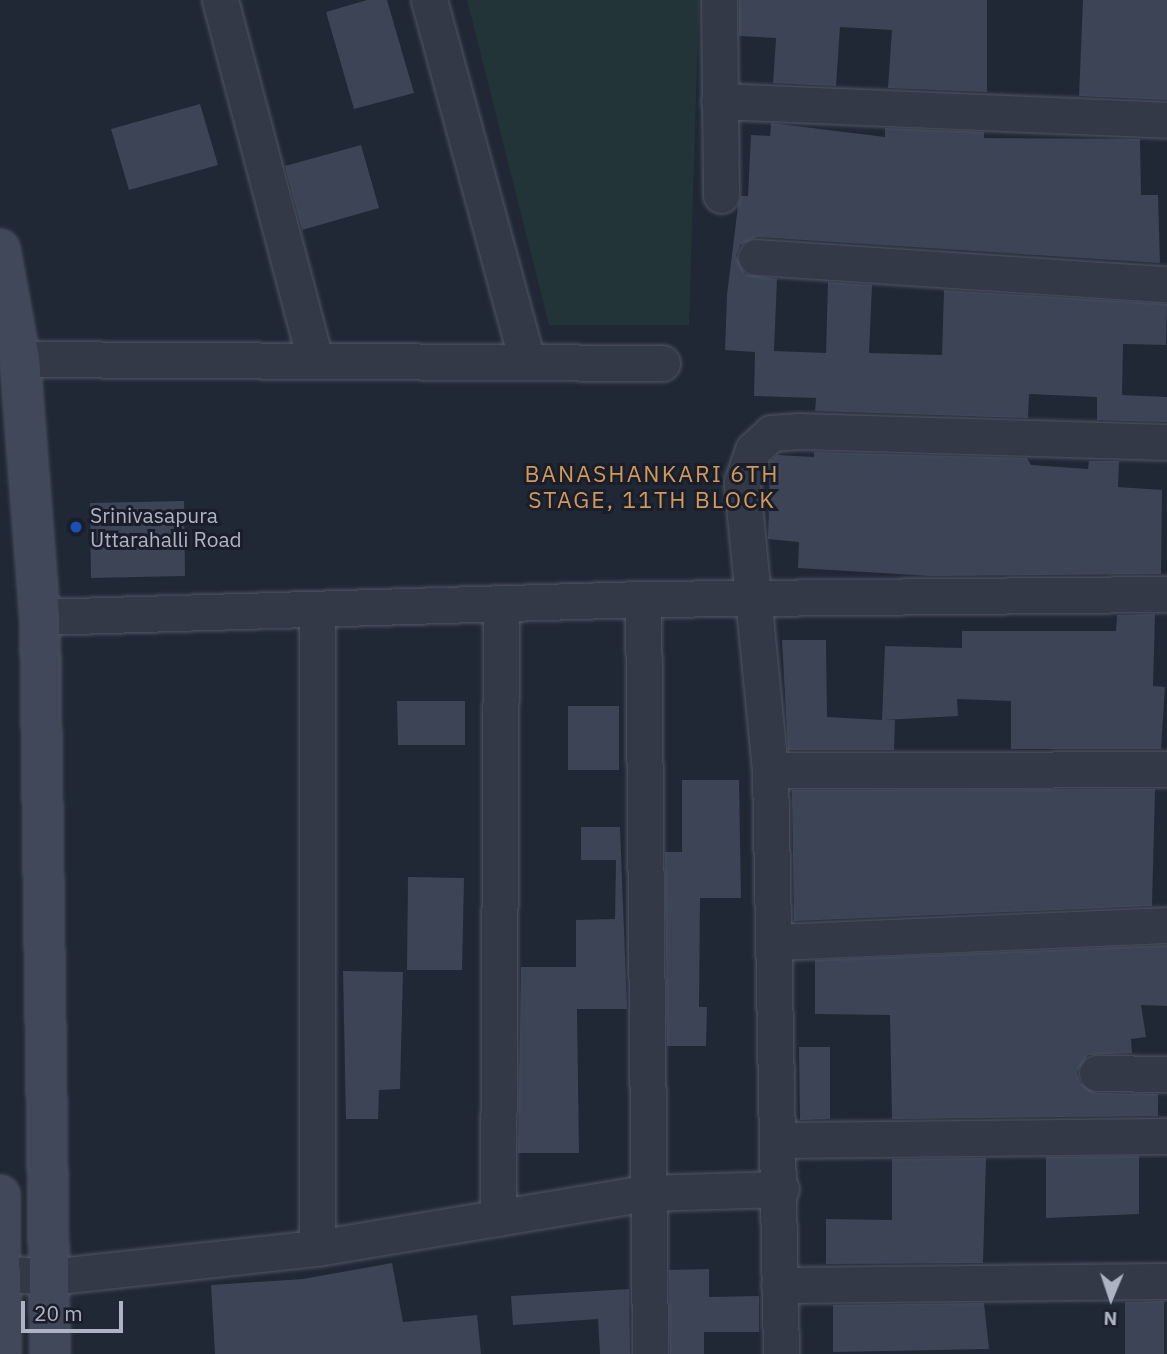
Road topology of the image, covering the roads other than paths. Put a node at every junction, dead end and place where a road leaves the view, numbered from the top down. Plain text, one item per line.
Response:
1 (220, 0) edge
2 (429, 0) edge
3 (719, 0) edge
4 (719, 102) junction
5 (1167, 120) edge
6 (721, 195) dead end
7 (0, 249) edge
8 (756, 257) dead end
9 (1167, 284) edge
10 (20, 359) junction
11 (315, 360) junction
12 (527, 361) junction
13 (662, 363) dead end
14 (1167, 442) edge
15 (1167, 594) edge
16 (752, 597) junction
17 (643, 599) junction
18 (501, 603) junction
19 (317, 610) junction
20 (40, 617) junction
21 (1167, 769) edge
22 (770, 770) junction
23 (1167, 925) edge
24 (777, 942) junction
25 (1097, 1073) dead end
26 (1167, 1074) edge
27 (1167, 1136) edge
28 (781, 1140) junction
29 (781, 1189) junction
30 (646, 1193) junction
31 (0, 1195) edge
32 (498, 1218) junction
33 (317, 1248) junction
34 (0, 1273) edge
35 (49, 1277) junction
36 (1167, 1281) edge
37 (779, 1285) junction
38 (1, 1354) edge
39 (50, 1354) edge
40 (650, 1354) edge
41 (781, 1354) edge

1 - 11 street
2 - 12 street
3 - 4 street
4 - 5 street
4 - 6 street
7 - 10 main road
8 - 9 street
10 - 11 street
10 - 20 main road
11 - 12 street
12 - 13 street
14 - 16 street
15 - 16 street
16 - 17 street
16 - 22 street
17 - 18 street
17 - 30 street
18 - 19 street
18 - 32 street
19 - 20 street
19 - 33 street
20 - 35 main road
21 - 22 street
22 - 24 street
23 - 24 street
24 - 28 street
25 - 26 street
27 - 28 street
28 - 29 street
29 - 30 street
29 - 37 street
30 - 32 street
30 - 40 street
31 - 34 main road
32 - 33 street
33 - 35 street
34 - 35 street
34 - 38 main road
35 - 39 main road
36 - 37 street
37 - 41 street

